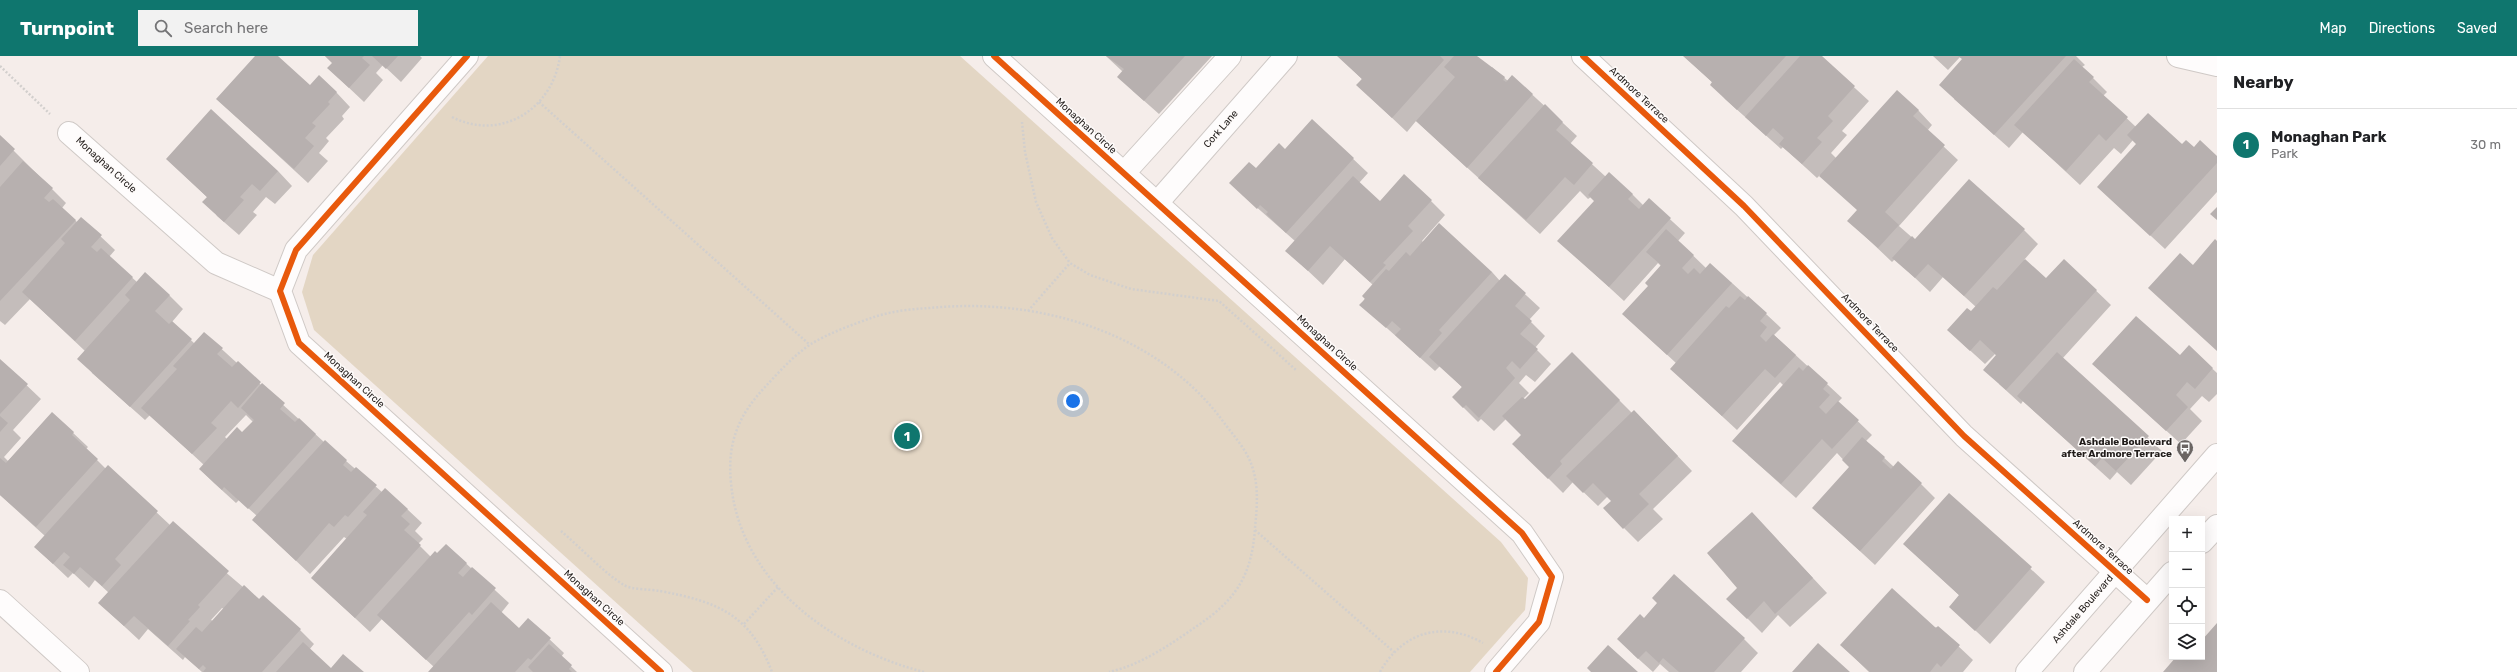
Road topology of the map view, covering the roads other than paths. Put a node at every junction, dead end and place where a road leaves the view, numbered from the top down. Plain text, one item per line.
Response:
1 (467, 56) edge
2 (994, 56) edge
3 (1230, 56) edge
4 (1286, 56) edge
5 (1583, 56) edge
6 (2178, 56) edge
7 (2217, 65) edge
8 (69, 133) road end
9 (1124, 173) junction
10 (1157, 203) junction
11 (280, 291) junction
12 (2217, 455) edge
13 (2217, 526) edge
14 (2205, 539) edge
15 (2116, 572) junction
16 (2169, 576) edge
17 (2147, 600) junction
18 (0, 601) edge
19 (78, 672) edge
20 (660, 672) edge
21 (1496, 672) edge
22 (2027, 672) edge
23 (2085, 672) edge

1 - 11 street
2 - 9 street, Monaghan Circle
3 - 9 street
4 - 10 street, Cork Lane
5 - 15 street, Ardmore Terrace
6 - 7 street
8 - 11 street, Monaghan Circle
9 - 10 street, Monaghan Circle
10 - 21 street, Monaghan Circle
11 - 20 street, Monaghan Circle
12 - 15 street, Ashdale Boulevard
13 - 14 street
15 - 17 street, Ardmore Terrace
15 - 22 street, Ashdale Boulevard
16 - 17 street
17 - 23 street
18 - 19 street

